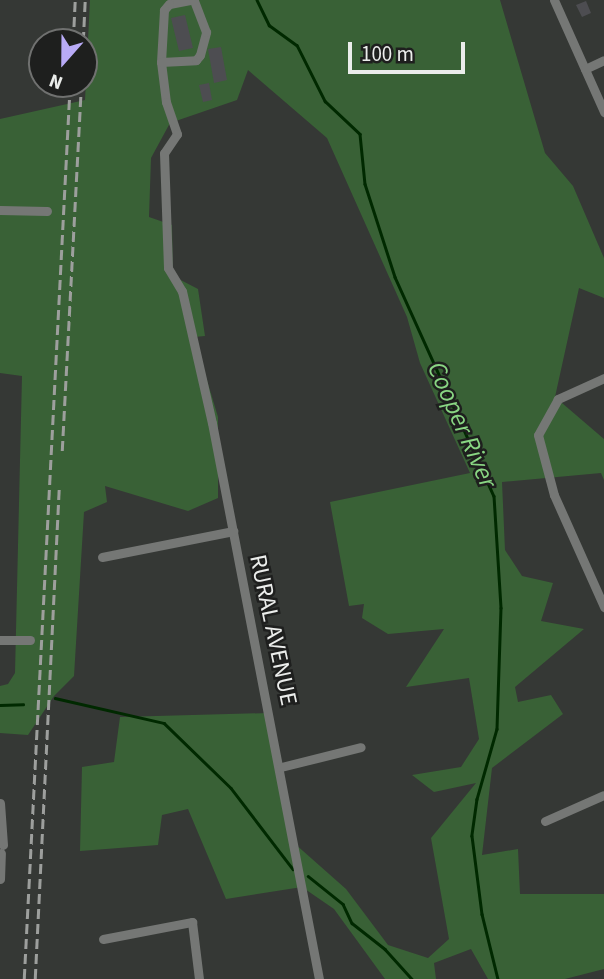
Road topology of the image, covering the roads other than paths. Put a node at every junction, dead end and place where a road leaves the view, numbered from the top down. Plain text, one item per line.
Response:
1 (192, 0) edge
2 (554, 0) edge
3 (604, 60) edge
4 (161, 62) junction
5 (585, 69) junction
6 (604, 112) edge
7 (0, 210) edge
8 (47, 211) dead end
9 (604, 378) edge
10 (233, 531) junction
11 (102, 557) dead end
12 (604, 607) edge
13 (0, 640) edge
14 (30, 640) dead end
15 (361, 747) dead end
16 (281, 767) junction
17 (604, 795) edge
18 (0, 803) edge
19 (545, 821) dead end
20 (2, 849) edge
21 (0, 879) edge
22 (103, 939) dead end
23 (200, 979) edge
24 (320, 979) edge

1 - 4 street, RURAL AVENUE
1 - 4 street
2 - 5 street
3 - 5 street
4 - 10 street, RURAL AVENUE
5 - 6 street
7 - 8 street
9 - 12 street
10 - 11 street
10 - 16 street, RURAL AVENUE
13 - 14 street
15 - 16 street
16 - 24 street, RURAL AVENUE
17 - 19 street
18 - 20 street
20 - 21 street
22 - 23 street

